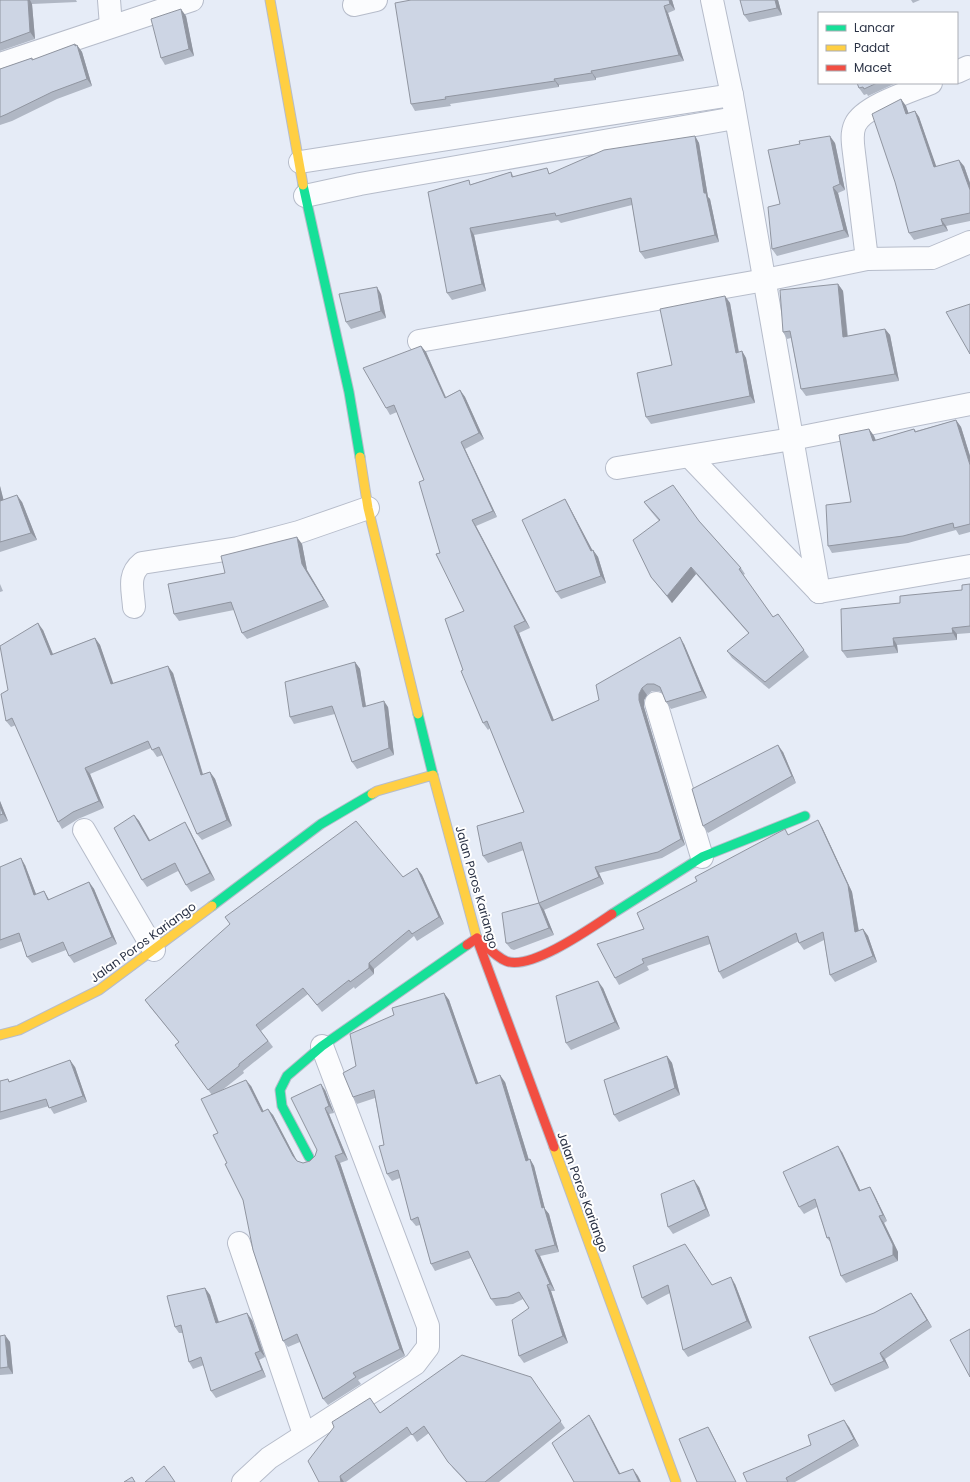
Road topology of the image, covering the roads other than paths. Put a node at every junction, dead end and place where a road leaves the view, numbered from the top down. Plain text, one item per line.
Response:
1 (109, 0) edge
2 (192, 0) edge
3 (270, 0) edge
4 (376, 0) edge
5 (712, 0) edge
6 (354, 5) dead end
7 (111, 26) junction
8 (0, 64) edge
9 (929, 84) edge
10 (732, 95) junction
11 (735, 118) junction
12 (300, 162) junction
13 (305, 196) junction
14 (970, 242) edge
15 (867, 259) junction
16 (765, 280) junction
17 (419, 341) dead end
18 (970, 404) edge
19 (792, 439) junction
20 (690, 458) junction
21 (617, 468) dead end
22 (368, 508) junction
23 (970, 566) edge
24 (819, 592) junction
25 (134, 607) dead end
26 (656, 703) dead end
27 (433, 775) junction
28 (805, 816) dead end
29 (84, 830) dead end
30 (702, 857) junction
31 (477, 938) junction
32 (154, 950) junction
33 (0, 1035) edge
34 (322, 1046) junction
35 (309, 1157) dead end
36 (238, 1243) dead end
37 (304, 1434) junction
38 (243, 1482) edge
39 (676, 1482) edge

1 - 7 street
2 - 7 street
3 - 12 street
4 - 6 street
5 - 10 street
7 - 8 street
9 - 15 street
10 - 11 street
10 - 12 street
11 - 13 street
11 - 16 street
12 - 13 street
13 - 22 street
14 - 15 street
15 - 16 street
16 - 17 street
16 - 19 street
18 - 19 street
19 - 20 street
19 - 24 street
20 - 21 street
20 - 24 street
22 - 25 street
22 - 27 street
23 - 24 street
26 - 30 street
27 - 31 street, Jalan Poros Kariango
27 - 32 street, Jalan Poros Kariango
28 - 30 street
29 - 32 street
30 - 31 street
31 - 34 street
31 - 39 street, Jalan Poros Kariango
32 - 33 street, Jalan Poros Kariango
34 - 35 street
34 - 37 street
36 - 37 street
37 - 38 street

